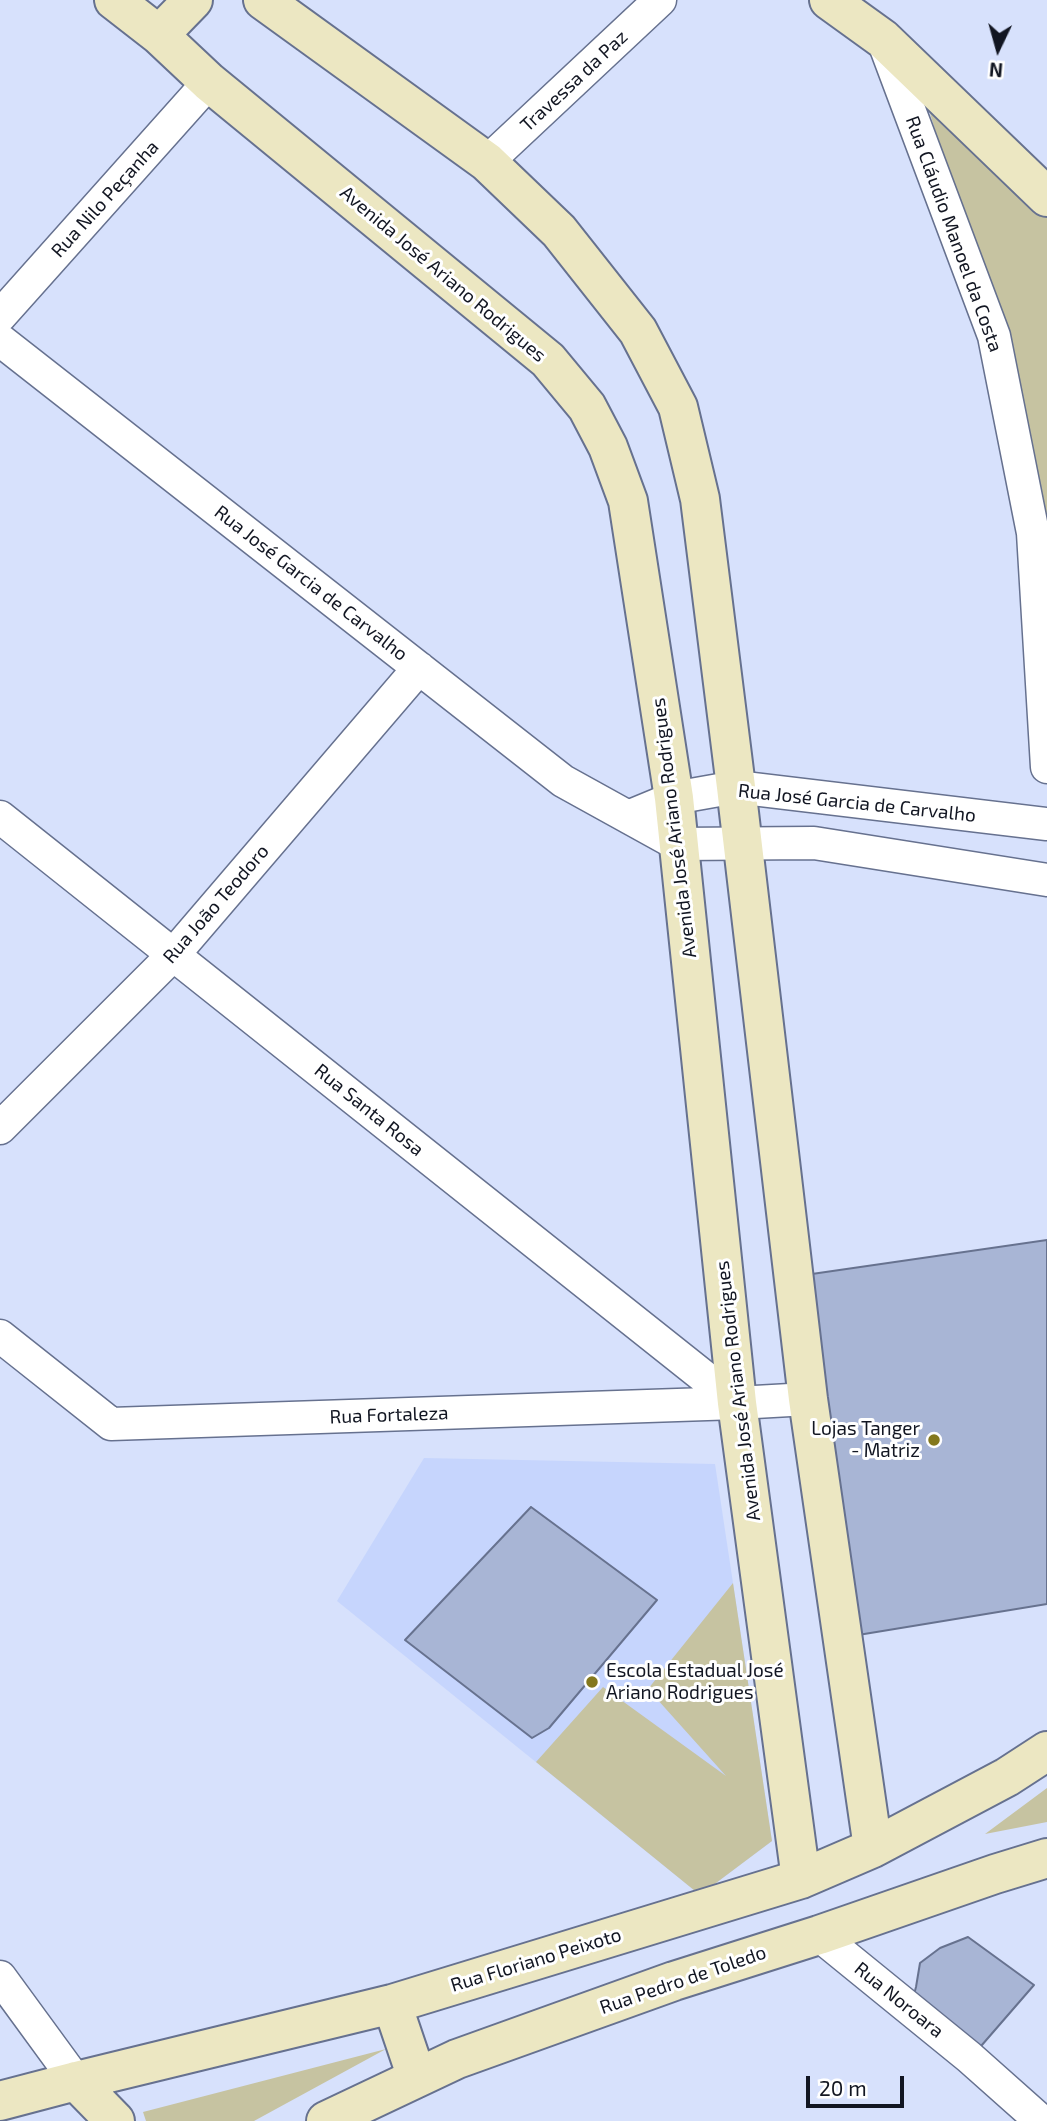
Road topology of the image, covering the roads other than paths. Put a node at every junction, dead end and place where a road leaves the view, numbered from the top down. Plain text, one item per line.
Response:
1 (114, 0) edge
2 (193, 0) edge
3 (264, 0) edge
4 (660, 0) edge
5 (829, 0) edge
6 (159, 36) junction
7 (883, 39) junction
8 (209, 82) junction
9 (487, 162) junction
10 (1047, 197) edge
11 (0, 316) edge
12 (0, 340) edge
13 (419, 668) junction
14 (1047, 767) edge
15 (736, 787) junction
16 (674, 798) junction
17 (0, 817) edge
18 (628, 817) junction
19 (1047, 824) edge
20 (742, 843) junction
21 (677, 844) junction
22 (1047, 880) edge
23 (174, 954) junction
24 (0, 1128) edge
25 (0, 1336) edge
26 (808, 1399) junction
27 (737, 1403) junction
28 (1047, 1751) edge
29 (873, 1848) junction
30 (1047, 1858) edge
31 (801, 1879) junction
32 (819, 1935) junction
33 (0, 1977) edge
34 (392, 2004) junction
35 (417, 2078) junction
36 (76, 2081) junction
37 (0, 2101) edge
38 (342, 2118) edge
39 (115, 2121) edge
40 (1041, 2121) edge

1 - 6 street, Avenida José Ariano Rodrigues
2 - 6 street
3 - 9 street
4 - 9 street, Travessa da Paz
5 - 7 street
6 - 8 street, Avenida José Ariano Rodrigues
7 - 10 street
7 - 14 street, Rua Cláudio Manoel da Costa
8 - 11 street, Rua Nilo Peçanha
8 - 16 street, Avenida José Ariano Rodrigues
9 - 15 street
12 - 13 street, Rua José Garcia de Carvalho
13 - 18 street, Rua José Garcia de Carvalho
13 - 23 street, Rua João Teodoro
15 - 16 street, Rua José Garcia de Carvalho
15 - 19 street, Rua José Garcia de Carvalho
15 - 20 street
16 - 18 street, Rua José Garcia de Carvalho
16 - 21 street, Avenida José Ariano Rodrigues
17 - 23 street, Rua Santa Rosa
18 - 21 street, Rua José Garcia de Carvalho
20 - 21 street, Rua José Garcia de Carvalho
20 - 22 street, Rua José Garcia de Carvalho
20 - 26 street
21 - 27 street, Avenida José Ariano Rodrigues
23 - 24 street, Rua João Teodoro
23 - 27 street, Rua Santa Rosa
25 - 27 street, Rua Fortaleza
26 - 27 street, Rua Fortaleza
26 - 29 street
27 - 31 street, Avenida José Ariano Rodrigues
28 - 29 street, Rua Floriano Peixoto
29 - 31 street, Rua Floriano Peixoto
30 - 32 street, Rua Pedro de Toledo
31 - 34 street, Rua Floriano Peixoto
32 - 35 street, Rua Pedro de Toledo
32 - 40 street, Rua Noroara
33 - 36 street
34 - 35 street
34 - 36 street, Rua Floriano Peixoto
35 - 38 street, Rua Pedro de Toledo
36 - 37 street, Rua Floriano Peixoto
36 - 39 street

